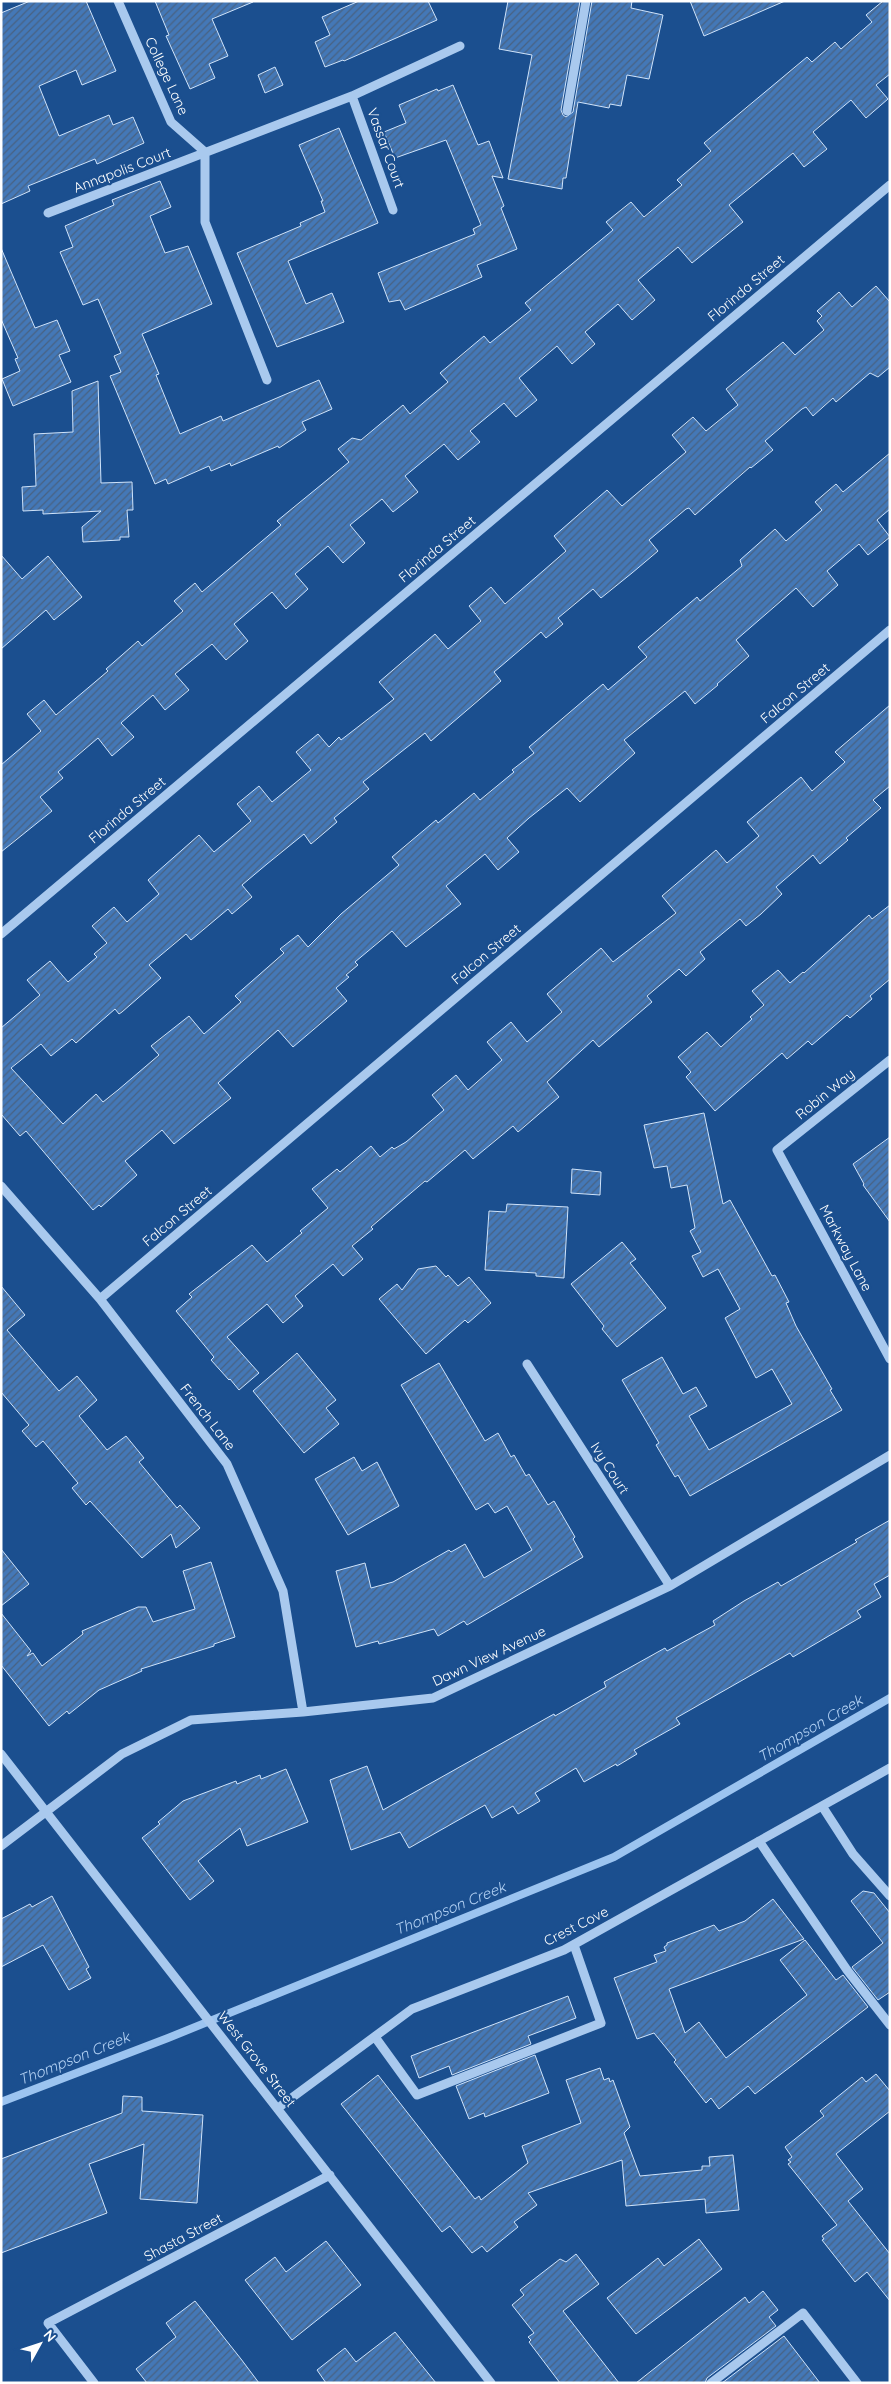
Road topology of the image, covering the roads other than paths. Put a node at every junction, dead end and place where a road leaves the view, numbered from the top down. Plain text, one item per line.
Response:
1 (118, 1) edge
2 (586, 1) edge
3 (460, 46) dead end
4 (352, 96) junction
5 (566, 111) dead end
6 (205, 152) junction
7 (890, 185) edge
8 (393, 210) dead end
9 (48, 213) dead end
10 (266, 380) dead end
11 (890, 630) edge
12 (1, 934) edge
13 (890, 1060) edge
14 (778, 1150) joint
15 (1, 1186) edge
16 (100, 1299) junction
17 (890, 1359) edge
18 (527, 1364) dead end
19 (890, 1455) edge
20 (670, 1586) junction
21 (303, 1712) junction
22 (1, 1754) edge
23 (890, 1768) edge
24 (822, 1806) junction
25 (45, 1812) junction
26 (759, 1842) junction
27 (1, 1846) edge
28 (886, 1886) edge
29 (890, 1896) edge
30 (574, 1944) junction
31 (890, 2024) edge
32 (374, 2037) junction
33 (278, 2108) junction
34 (330, 2175) junction
35 (94, 2383) edge
36 (491, 2383) edge
37 (711, 2383) edge
38 (857, 2383) edge

1 - 6 street, College Lane
2 - 5 street
3 - 4 street, Annapolis Court
4 - 6 street, Annapolis Court
4 - 8 street, Vassar Court
6 - 9 street, Annapolis Court
6 - 10 street
7 - 12 street, Florinda Street
11 - 16 street, Falcon Street
13 - 14 street, Robin Way
14 - 17 street, Markway Lane
15 - 16 street, French Lane
16 - 21 street, French Lane
18 - 20 street, Ivy Court
19 - 20 street, Dawn View Avenue
20 - 21 street, Dawn View Avenue
21 - 25 street, Dawn View Avenue
22 - 25 street, West Grove Street
23 - 24 street, Crest Cove
24 - 26 street, Crest Cove
24 - 28 street
25 - 27 street, Dawn View Avenue
25 - 33 street, West Grove Street
26 - 30 street, Crest Cove
26 - 31 street
28 - 29 street
30 - 32 street, Crest Cove
30 - 32 street
32 - 33 street, Crest Cove
33 - 34 street, West Grove Street
34 - 35 street, Shasta Street
34 - 36 street, West Grove Street
37 - 38 street

